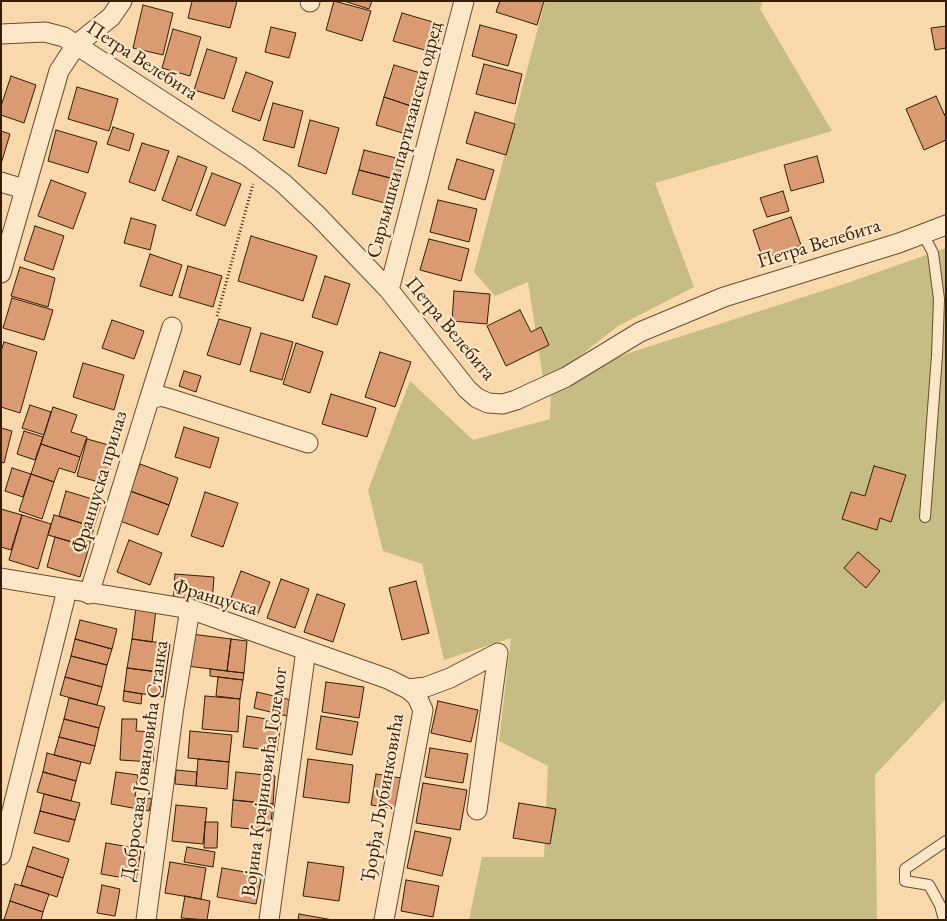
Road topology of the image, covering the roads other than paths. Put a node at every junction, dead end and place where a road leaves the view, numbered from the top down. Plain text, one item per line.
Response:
1 (122, 1) edge
2 (464, 1) edge
3 (1, 34) edge
4 (76, 45) junction
5 (1, 182) edge
6 (24, 189) junction
7 (946, 225) edge
8 (923, 234) junction
9 (1, 273) edge
10 (389, 290) junction
11 (172, 327) dead end
12 (941, 355) edge
13 (149, 400) junction
14 (308, 443) dead end
15 (925, 518) dead end
16 (1, 578) edge
17 (67, 590) junction
18 (89, 594) junction
19 (190, 610) junction
20 (306, 650) junction
21 (408, 689) junction
22 (476, 810) dead end
23 (946, 841) edge
24 (1, 855) edge
25 (146, 920) edge
26 (269, 920) edge
27 (384, 920) edge
28 (944, 920) edge

1 - 4 street
2 - 10 street, Сврљишки партизански одред
3 - 4 street, Петра Велебита
4 - 6 street
4 - 10 street, Петра Велебита
5 - 6 street
6 - 9 street
7 - 8 street, Петра Велебита
8 - 10 street, Петра Велебита
8 - 12 lane
11 - 13 street
12 - 15 lane
13 - 14 street, Француска прилаз
13 - 18 street, Француска прилаз
16 - 17 street, Француска
17 - 18 street, Француска
17 - 24 street
18 - 19 street, Француска
19 - 20 street, Француска
19 - 25 street, Добросава Јовановића Станка
20 - 21 street, Француска
20 - 26 street, Војина Крајиновића Големог
21 - 22 street
21 - 27 street, Ђорђа Љубинковића
23 - 28 lane

